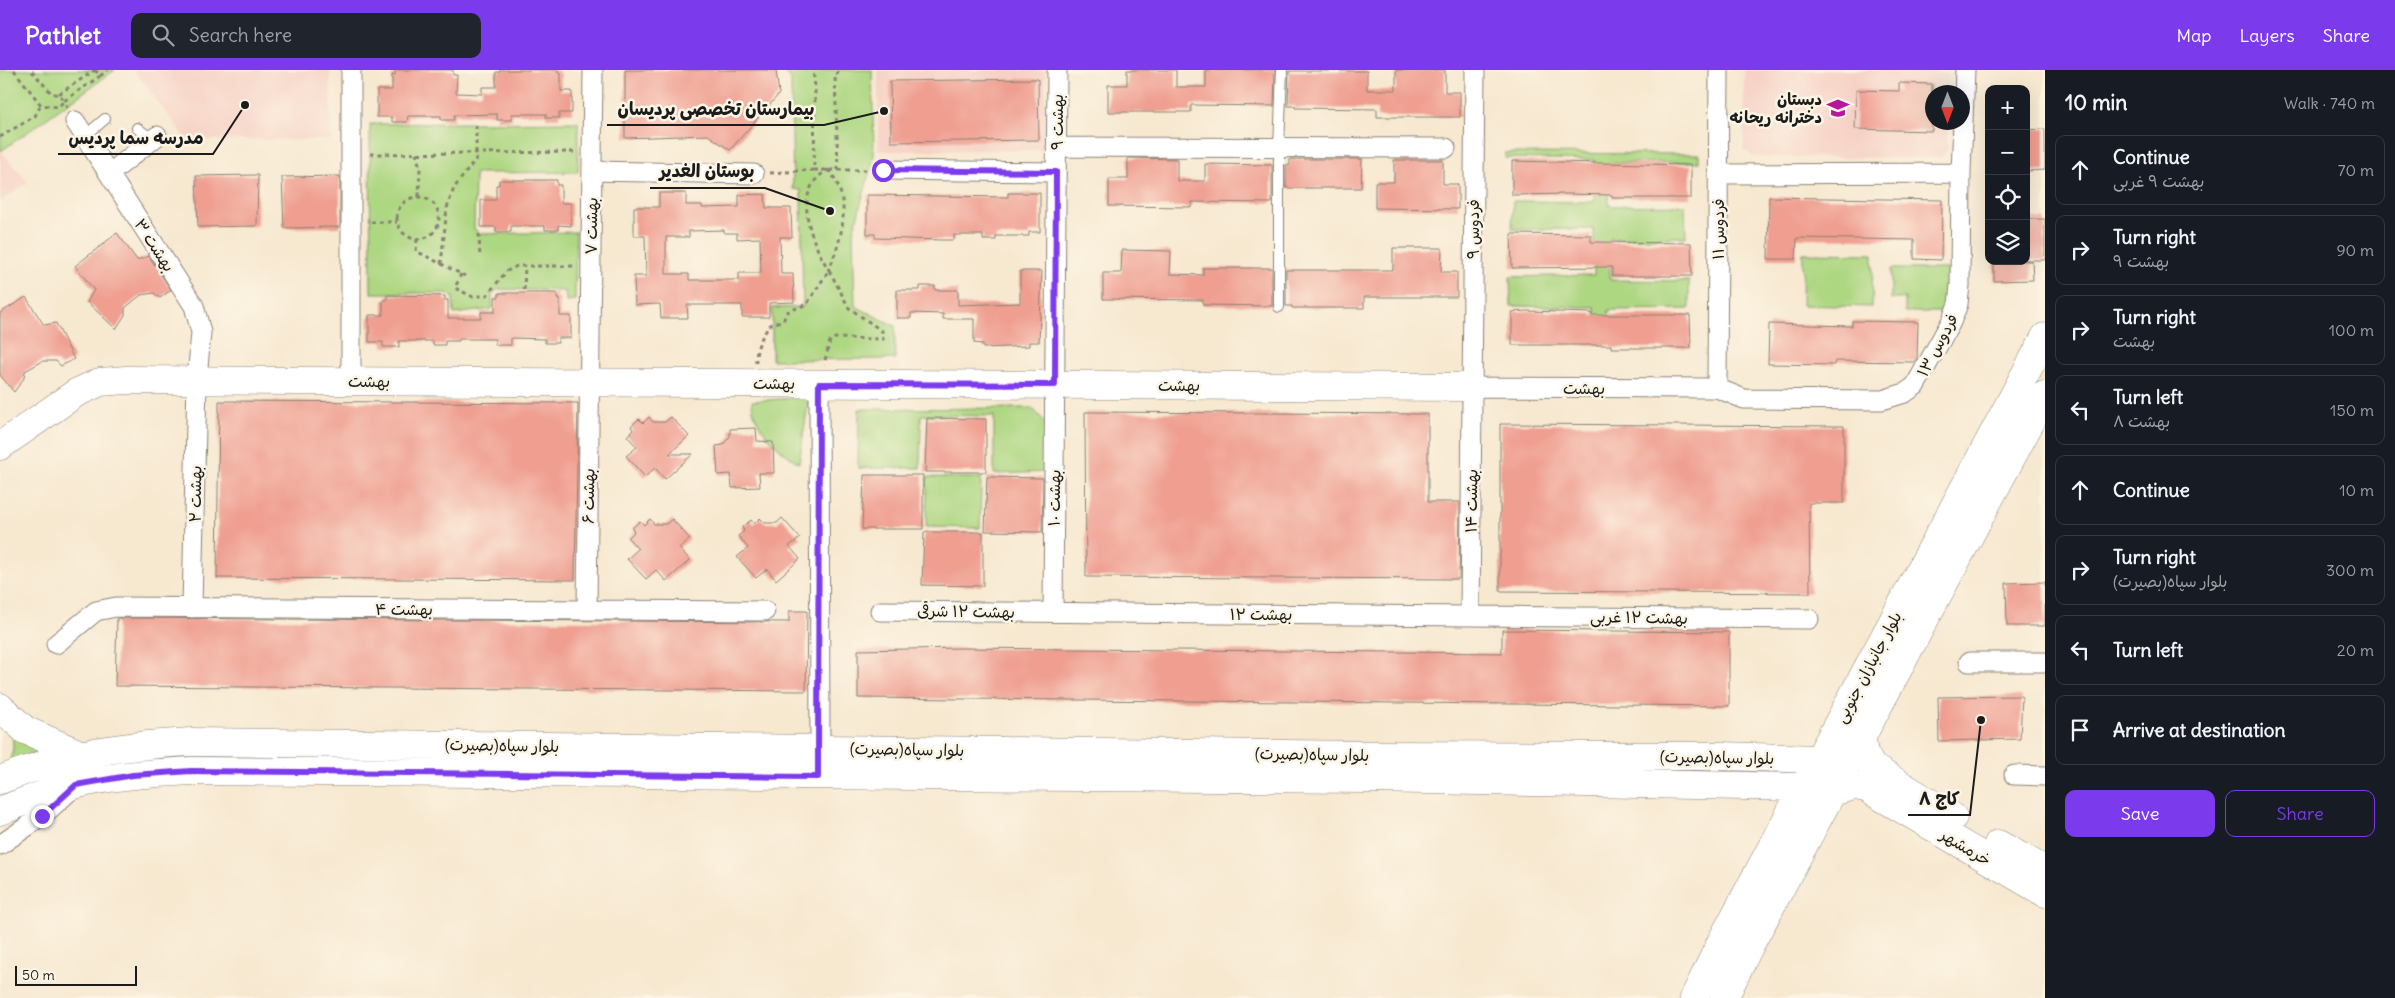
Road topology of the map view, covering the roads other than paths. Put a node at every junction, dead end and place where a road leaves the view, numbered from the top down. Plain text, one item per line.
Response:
1 (352, 70) edge
2 (593, 70) edge
3 (1057, 70) edge
4 (1282, 70) edge
5 (1475, 70) edge
6 (1719, 70) edge
7 (1965, 70) edge
8 (105, 120) dead end
9 (80, 128) joint
10 (137, 128) dead end
11 (155, 138) joint
12 (1056, 147) junction
13 (1279, 148) junction
14 (1446, 148) dead end
15 (883, 170) road end
16 (592, 171) junction
17 (1056, 172) junction
18 (1961, 173) junction
19 (110, 174) junction
20 (754, 174) road end
21 (1718, 174) junction
22 (1279, 307) dead end
23 (2045, 337) edge
24 (197, 380) junction
25 (351, 381) junction
26 (590, 382) junction
27 (819, 384) junction
28 (1055, 385) junction
29 (1472, 387) junction
30 (1717, 388) junction
31 (2045, 395) edge
32 (1, 443) edge
33 (192, 608) junction
34 (587, 610) junction
35 (765, 611) dead end
36 (880, 611) dead end
37 (1053, 612) junction
38 (1470, 616) junction
39 (1809, 619) dead end
40 (56, 644) dead end
41 (1969, 662) dead end
42 (2045, 662) edge
43 (0, 707) edge
44 (1861, 735) junction
45 (402, 744) junction
46 (820, 748) junction
47 (80, 754) junction
48 (1819, 759) junction
49 (1370, 767) junction
50 (402, 773) junction
51 (2014, 775) dead end
52 (2045, 776) edge
53 (818, 777) junction
54 (1868, 777) junction
55 (0, 780) edge
56 (76, 785) junction
57 (1804, 787) junction
58 (1832, 792) junction
59 (0, 811) edge
60 (0, 845) edge
61 (2045, 870) edge
62 (2045, 893) edge
63 (1731, 992) edge
64 (1694, 998) edge

1 - 25 street
2 - 16 street, بهشت ۷
3 - 12 street, بهشت ۹
4 - 13 lane
5 - 29 street, فردوس ۹
6 - 21 street, فردوس ۱۱
7 - 18 street, فردوس ۱۳
8 - 9 lane
9 - 19 street, بهشت ۳
10 - 11 lane
11 - 19 street
12 - 13 street
12 - 17 street, بهشت ۹
13 - 14 street
13 - 22 lane
15 - 17 street
16 - 20 street
16 - 26 street, بهشت ۷
17 - 28 street, بهشت ۹
18 - 21 street
18 - 30 street, فردوس ۱۳
19 - 24 street, بهشت ۳
21 - 30 street, فردوس ۱۱
23 - 48 main road, بلوار جانبازان جنوبی
24 - 25 main road, بهشت
24 - 32 main road, بهشت
24 - 33 street, بهشت ۲
25 - 26 main road, بهشت
26 - 27 main road, بهشت
26 - 34 street, بهشت ۶
27 - 28 main road, بهشت
27 - 46 street
28 - 29 main road, بهشت
28 - 37 street, بهشت ۱۰
29 - 30 street, بهشت
29 - 38 street, بهشت ۱۴
31 - 44 main road, بلوار جانبازان جنوبی
33 - 34 street, بهشت ۴
33 - 40 street, بهشت ۴
34 - 35 street, بهشت ۴
36 - 37 street, بهشت ۱۲ شرقی
37 - 38 street, بهشت ۱۲
38 - 39 street, بهشت ۱۲ غربی
41 - 42 street
43 - 47 main road
44 - 54 main road
44 - 58 main road, بلوار جانبازان جنوبی
45 - 46 main road, بلوار سپاه(بصیرت)
45 - 47 main road, بلوار سپاه(بصیرت)
45 - 50 main road
46 - 49 main road, بلوار سپاه(بصیرت)
46 - 53 main road
47 - 55 main road, بلوار سپاه(بصیرت)
48 - 49 main road, بلوار سپاه(بصیرت)
48 - 57 main road, بلوار جانبازان جنوبی
49 - 53 main road, بلوار سپاه(بصیرت)
49 - 57 main road, بلوار سپاه(بصیرت)
50 - 53 main road, بلوار سپاه(بصیرت)
50 - 56 main road, بلوار سپاه(بصیرت)
51 - 52 street
54 - 58 main road
54 - 61 main road, خرمشهر
54 - 62 main road, خرمشهر
56 - 59 main road, بلوار سپاه(بصیرت)
56 - 60 street
57 - 64 main road, بلوار جانبازان جنوبی
58 - 63 main road, بلوار جانبازان جنوبی

